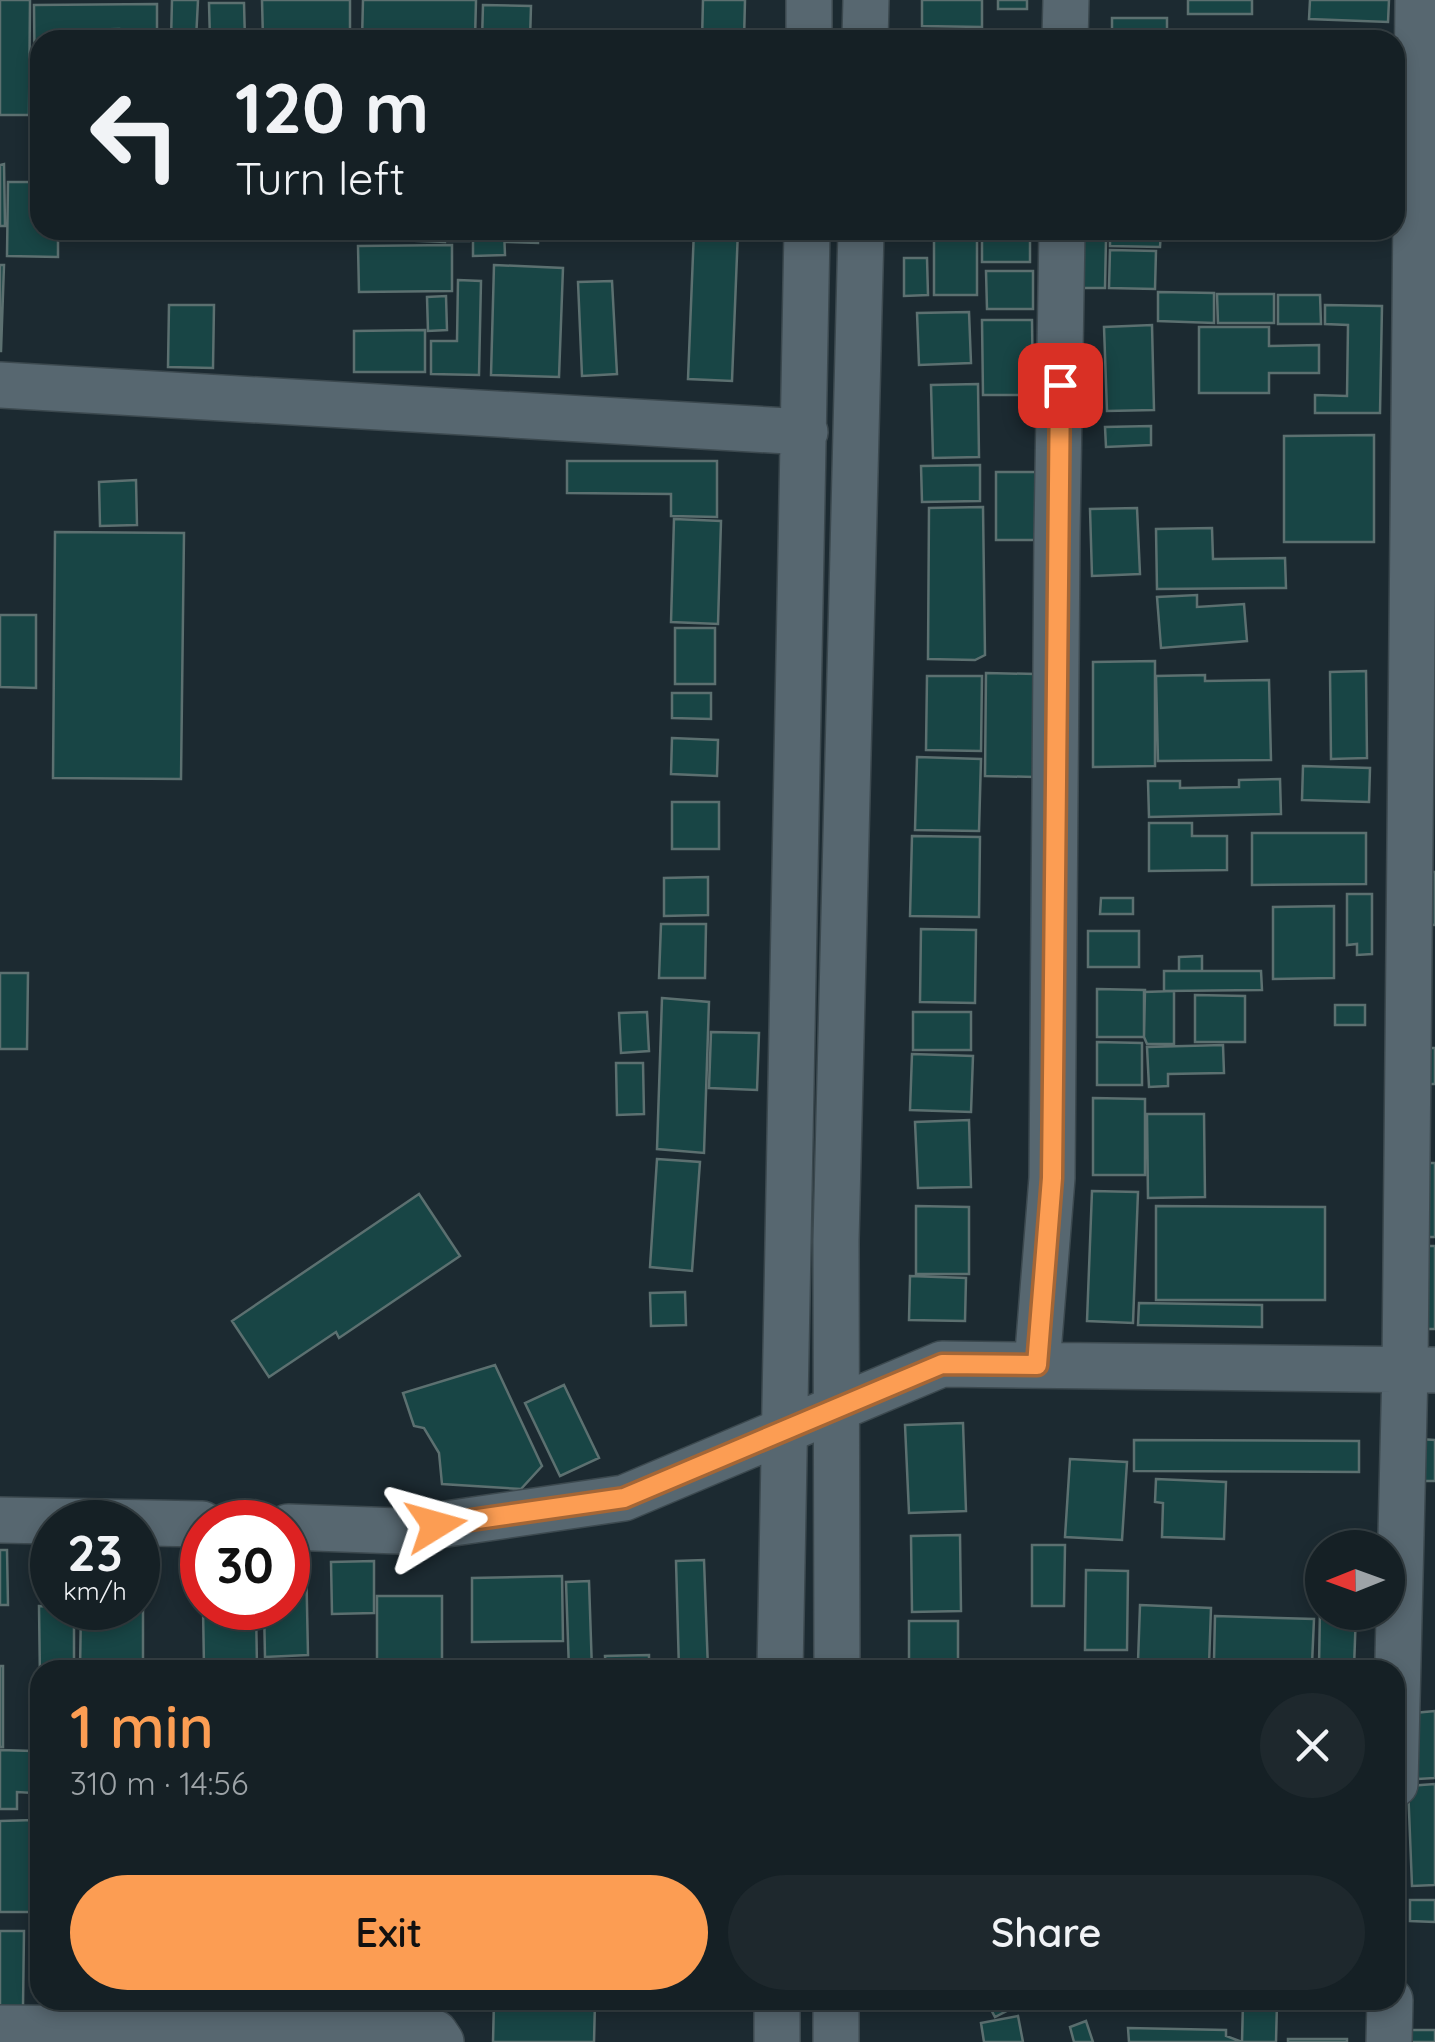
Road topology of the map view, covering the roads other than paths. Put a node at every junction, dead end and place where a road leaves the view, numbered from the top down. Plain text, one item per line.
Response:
1 (810, 0) edge
2 (866, 0) edge
3 (1066, 0) edge
4 (1418, 0) edge
5 (809, 30) edge
6 (865, 30) edge
7 (1066, 30) edge
8 (807, 240) edge
9 (860, 240) edge
10 (1062, 240) edge
11 (0, 386) edge
12 (804, 432) junction
13 (1037, 1365) junction
14 (1420, 1369) edge
15 (837, 1405) junction
16 (782, 1430) junction
17 (0, 1520) edge
18 (180, 1524) edge
19 (310, 1528) edge
20 (780, 1660) edge
21 (836, 1660) edge
22 (1402, 1660) edge
23 (777, 2010) edge
24 (836, 2010) edge
25 (1390, 2010) edge
26 (0, 2028) edge
27 (442, 2042) edge
28 (776, 2042) edge
29 (836, 2042) edge
30 (1389, 2042) edge

1 - 5 street
2 - 6 street
3 - 7 street
4 - 14 street
8 - 12 street
9 - 15 street
10 - 13 street
11 - 12 street
12 - 16 street
13 - 14 street
13 - 15 street
14 - 22 street
15 - 16 street
15 - 21 street
16 - 19 street
16 - 20 street
17 - 18 street
23 - 28 street
24 - 29 street
25 - 30 street
26 - 27 street

